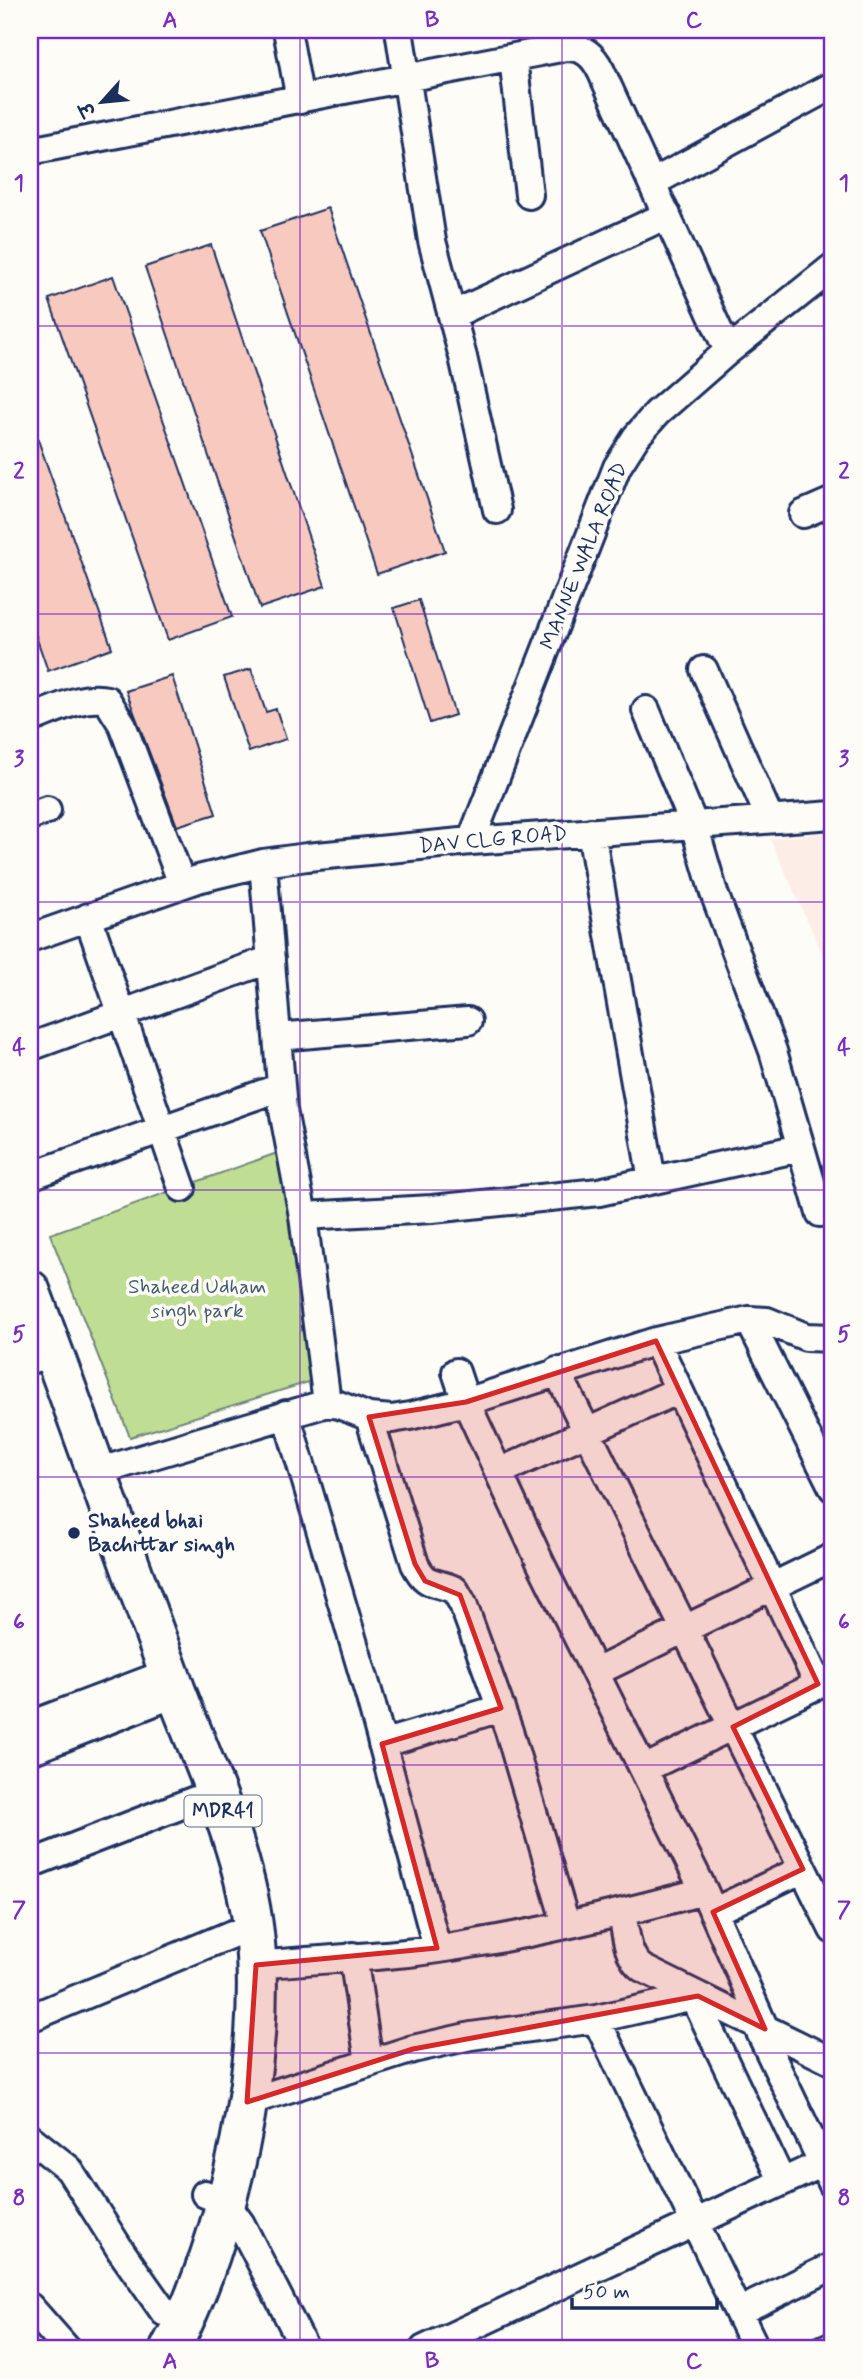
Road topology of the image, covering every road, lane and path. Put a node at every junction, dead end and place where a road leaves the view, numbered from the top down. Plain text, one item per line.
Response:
1 (287, 30) edge
2 (400, 30) edge
3 (513, 58) junction
4 (408, 78) junction
5 (833, 85) edge
6 (300, 100) junction
7 (31, 146) edge
8 (652, 183) junction
9 (529, 195) dead end
10 (667, 215) junction
11 (833, 267) edge
12 (452, 315) junction
13 (728, 351) junction
14 (833, 501) edge
15 (497, 510) dead end
16 (803, 514) dead end
17 (704, 670) dead end
18 (646, 710) dead end
19 (30, 719) edge
20 (833, 815) edge
21 (770, 819) junction
22 (694, 825) junction
23 (591, 832) junction
24 (471, 841) junction
25 (263, 863) junction
26 (182, 884) junction
27 (88, 917) junction
28 (30, 938) edge
29 (271, 959) junction
30 (121, 1014) junction
31 (468, 1021) dead end
32 (277, 1037) junction
33 (30, 1046) edge
34 (281, 1087) junction
35 (161, 1130) junction
36 (800, 1148) junction
37 (30, 1176) edge
38 (652, 1180) junction
39 (182, 1188) dead end
40 (820, 1213) dead end
41 (303, 1216) junction
42 (30, 1290) edge
43 (749, 1320) junction
44 (833, 1338) edge
45 (656, 1340) junction
46 (31, 1356) edge
47 (557, 1371) junction
48 (456, 1372) dead end
49 (679, 1390) junction
50 (466, 1402) junction
51 (327, 1404) junction
52 (286, 1414) junction
53 (369, 1417) junction
54 (587, 1431) junction
55 (97, 1472) junction
56 (499, 1472) junction
57 (833, 1488) edge
58 (833, 1557) edge
59 (772, 1587) junction
60 (685, 1630) junction
61 (596, 1672) junction
62 (826, 1681) edge
63 (164, 1686) junction
64 (501, 1708) junction
65 (30, 1726) edge
66 (733, 1727) junction
67 (382, 1745) junction
68 (30, 1751) edge
69 (645, 1769) junction
70 (195, 1800) junction
71 (30, 1864) edge
72 (803, 1869) junction
73 (709, 1901) junction
74 (622, 1913) junction
75 (566, 1924) junction
76 (833, 1930) edge
77 (232, 1934) junction
78 (437, 1948) junction
79 (353, 1956) junction
80 (256, 1965) junction
81 (696, 1996) junction
82 (31, 2013) edge
83 (596, 2019) junction
84 (761, 2026) junction
85 (369, 2062) junction
86 (833, 2063) edge
87 (247, 2102) junction
88 (32, 2143) edge
89 (828, 2174) edge
90 (782, 2182) junction
91 (215, 2198) junction
92 (695, 2224) junction
93 (833, 2266) edge
94 (30, 2307) edge
95 (164, 2312) junction
96 (738, 2312) junction
97 (833, 2345) edge
98 (67, 2349) edge
99 (144, 2349) edge
100 (170, 2349) edge
101 (305, 2349) edge
102 (424, 2349) edge
103 (755, 2349) edge
104 (824, 2349) edge

1 - 6 street
2 - 4 street
3 - 4 street
3 - 8 street
3 - 9 street
4 - 6 street
4 - 12 street
5 - 8 street
6 - 7 street
8 - 10 street
10 - 12 street
10 - 13 street
11 - 13 street, MANNE WALA ROAD
12 - 15 street
13 - 24 street, MANNE WALA ROAD
14 - 16 street
17 - 21 street
18 - 22 street
19 - 26 street
20 - 21 street, DAV CLG ROAD
21 - 22 street, DAV CLG ROAD
22 - 23 street, DAV CLG ROAD
22 - 36 street
23 - 24 street, DAV CLG ROAD
23 - 38 street
24 - 25 street, DAV CLG ROAD
25 - 26 street, DAV CLG ROAD
25 - 29 street
26 - 27 street, DAV CLG ROAD
27 - 28 street, DAV CLG ROAD
27 - 30 street
29 - 30 street
29 - 32 street
30 - 33 street
30 - 35 street
31 - 32 street
32 - 34 street
34 - 35 street
34 - 41 street
35 - 37 street
35 - 39 street
36 - 38 street
36 - 40 street
38 - 41 street
41 - 51 street
42 - 55 highway, MDR41
43 - 44 street
43 - 45 street
43 - 57 street
45 - 47 street
45 - 49 street
46 - 63 highway, MDR41
47 - 50 street
47 - 54 street
48 - 50 street
49 - 54 street
49 - 59 street
50 - 53 street
50 - 56 street
51 - 52 street
51 - 53 street
52 - 55 street
52 - 67 street
53 - 64 street
54 - 56 street
54 - 60 street
55 - 63 highway, MDR41
56 - 61 street
58 - 59 street
59 - 60 street
59 - 62 street
60 - 61 street
60 - 66 street
61 - 69 street
62 - 66 street
63 - 65 street
63 - 68 street
63 - 70 highway, MDR41
63 - 80 highway, MDR41
64 - 67 street
64 - 75 street
66 - 69 street
66 - 72 street
67 - 78 street
69 - 73 street
70 - 71 street
70 - 77 highway, MDR41
72 - 73 street
72 - 76 street
73 - 74 street
73 - 84 street
74 - 75 street
74 - 81 street
75 - 78 street
77 - 82 street
77 - 91 highway, MDR41
78 - 79 street
79 - 80 street
79 - 85 street
80 - 87 highway, MDR41
81 - 83 street
81 - 84 street
81 - 90 street
83 - 85 street
83 - 92 street
84 - 86 street
84 - 89 street
85 - 87 street
87 - 91 highway, MDR41
88 - 95 street
89 - 90 street
90 - 92 street
91 - 95 highway, MDR41
91 - 100 highway, MDR41
91 - 101 street
92 - 96 street
92 - 102 street
93 - 96 street
94 - 98 street
95 - 99 highway, MDR41
96 - 103 street
97 - 104 street

